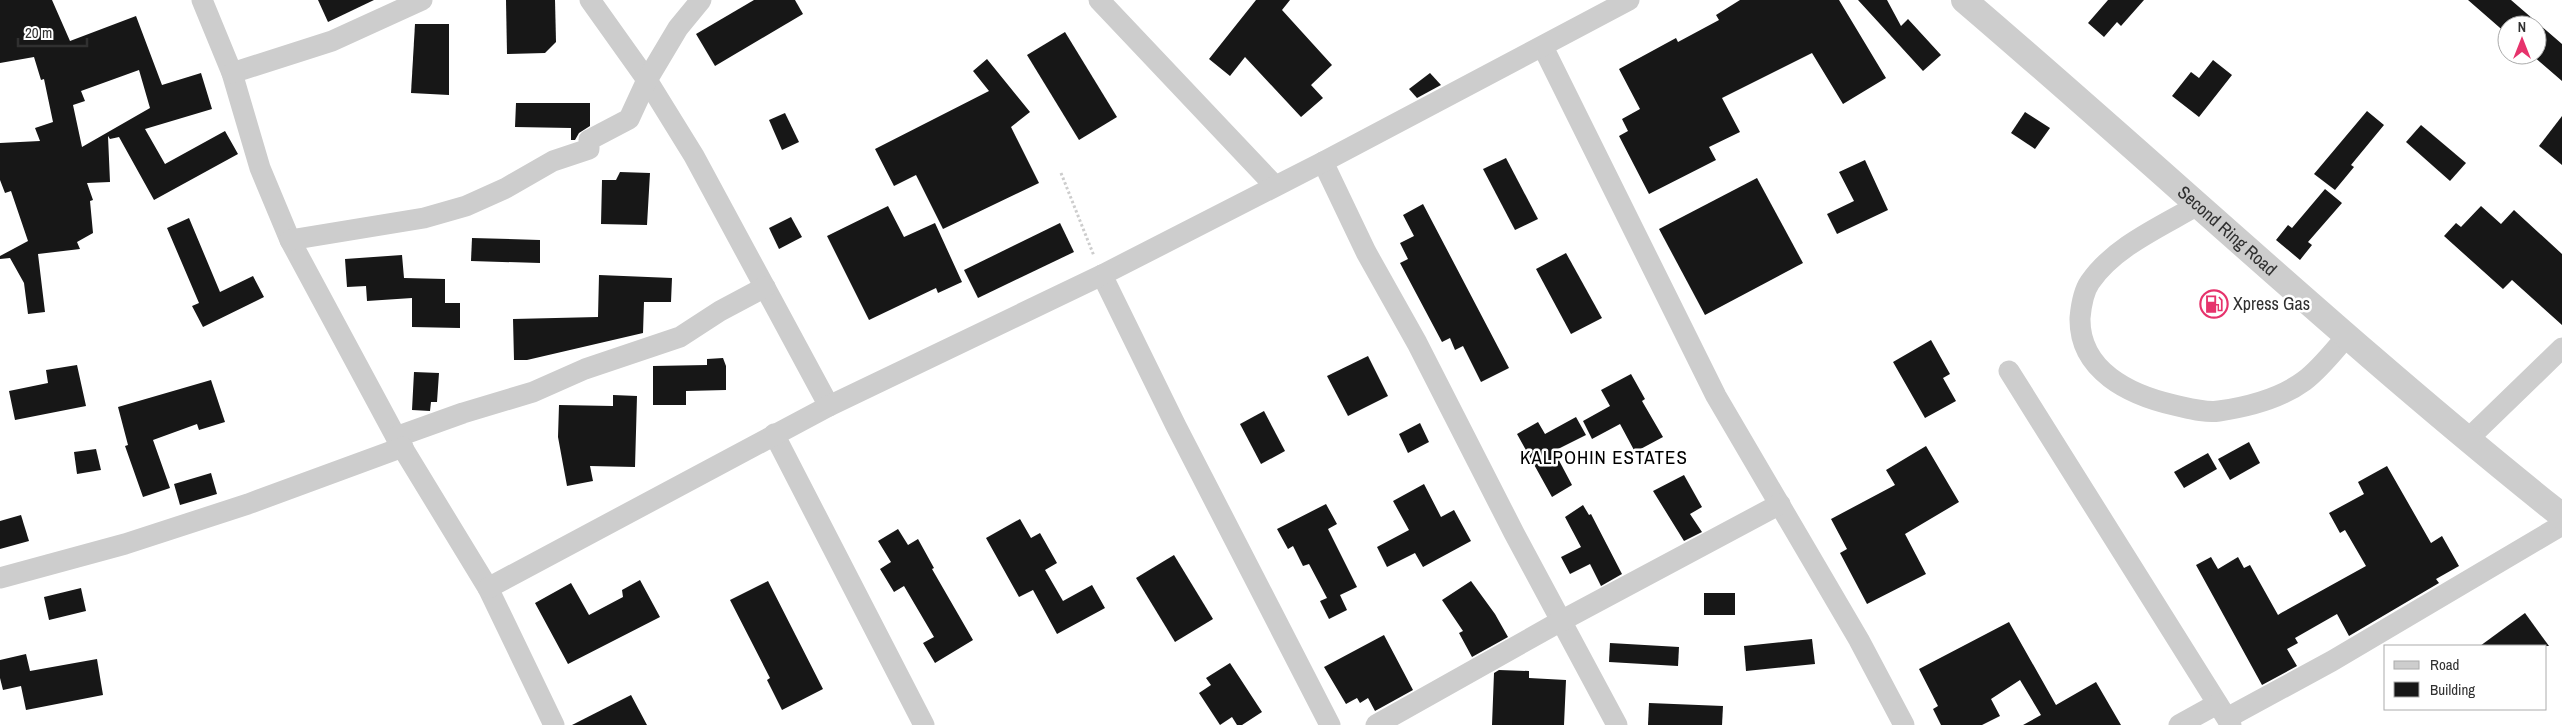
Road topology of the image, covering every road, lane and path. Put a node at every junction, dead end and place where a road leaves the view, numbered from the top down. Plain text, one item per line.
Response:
1 (202, 0) edge
2 (422, 0) edge
3 (590, 0) edge
4 (701, 0) edge
5 (1099, 0) edge
6 (1629, 0) edge
7 (1964, 0) edge
8 (1543, 47) junction
9 (232, 73) junction
10 (647, 80) junction
11 (1323, 162) junction
12 (1061, 173) dead end
13 (1275, 186) junction
14 (2196, 206) junction
15 (290, 240) junction
16 (1102, 275) junction
17 (765, 287) junction
18 (2346, 338) junction
19 (2562, 348) edge
20 (2009, 371) dead end
21 (829, 406) junction
22 (774, 434) junction
23 (2467, 440) junction
24 (399, 442) junction
25 (1780, 504) junction
26 (2562, 516) edge
27 (2562, 526) edge
28 (0, 578) edge
29 (488, 588) junction
30 (1561, 621) junction
31 (2225, 716) edge
32 (554, 725) edge
33 (924, 725) edge
34 (1330, 725) edge
35 (1376, 725) edge
36 (1618, 725) edge
37 (1904, 725) edge
38 (2179, 725) edge

1 - 9 street
2 - 9 street
3 - 10 street
4 - 10 street
5 - 13 street
6 - 8 street
7 - 14 street, Second Ring Road
8 - 11 street
8 - 25 street
9 - 15 street
10 - 15 street
10 - 17 street
11 - 13 street
11 - 30 street
12 - 16 path
13 - 16 street
14 - 18 street, Second Ring Road
14 - 18 street
15 - 24 street
16 - 21 street
16 - 34 street
17 - 21 street
17 - 24 street
18 - 23 street, Second Ring Road
19 - 23 street
20 - 31 street
21 - 22 street
22 - 29 street
22 - 33 street
23 - 26 street, Second Ring Road
24 - 28 street
24 - 29 street
25 - 30 street
25 - 37 street
27 - 31 street
29 - 32 street
30 - 35 street
30 - 36 street
31 - 38 street

